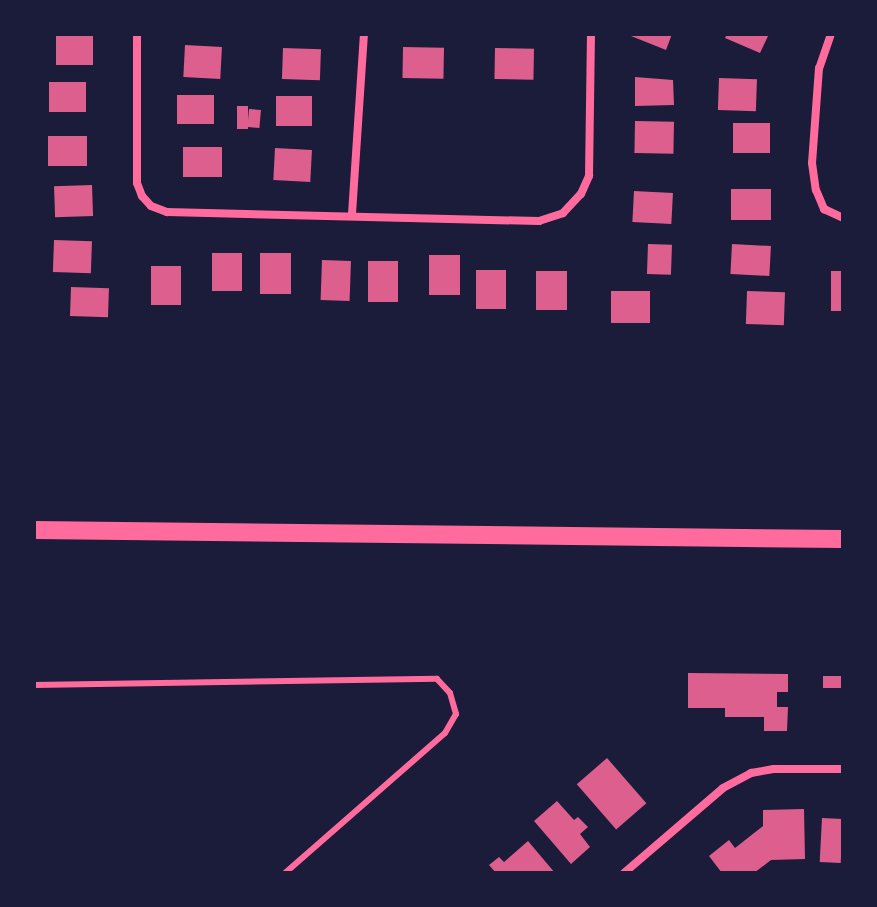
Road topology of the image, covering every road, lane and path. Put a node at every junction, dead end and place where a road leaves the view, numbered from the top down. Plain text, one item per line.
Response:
1 (137, 34) edge
2 (364, 34) edge
3 (591, 34) edge
4 (831, 34) edge
5 (352, 214) junction
6 (843, 218) edge
7 (34, 530) edge
8 (843, 539) edge
9 (34, 685) edge
10 (843, 769) edge
11 (285, 873) edge
12 (624, 873) edge

1 - 5 street
2 - 5 street
3 - 5 street
4 - 6 street
7 - 8 main road
9 - 11 lane
10 - 12 street

